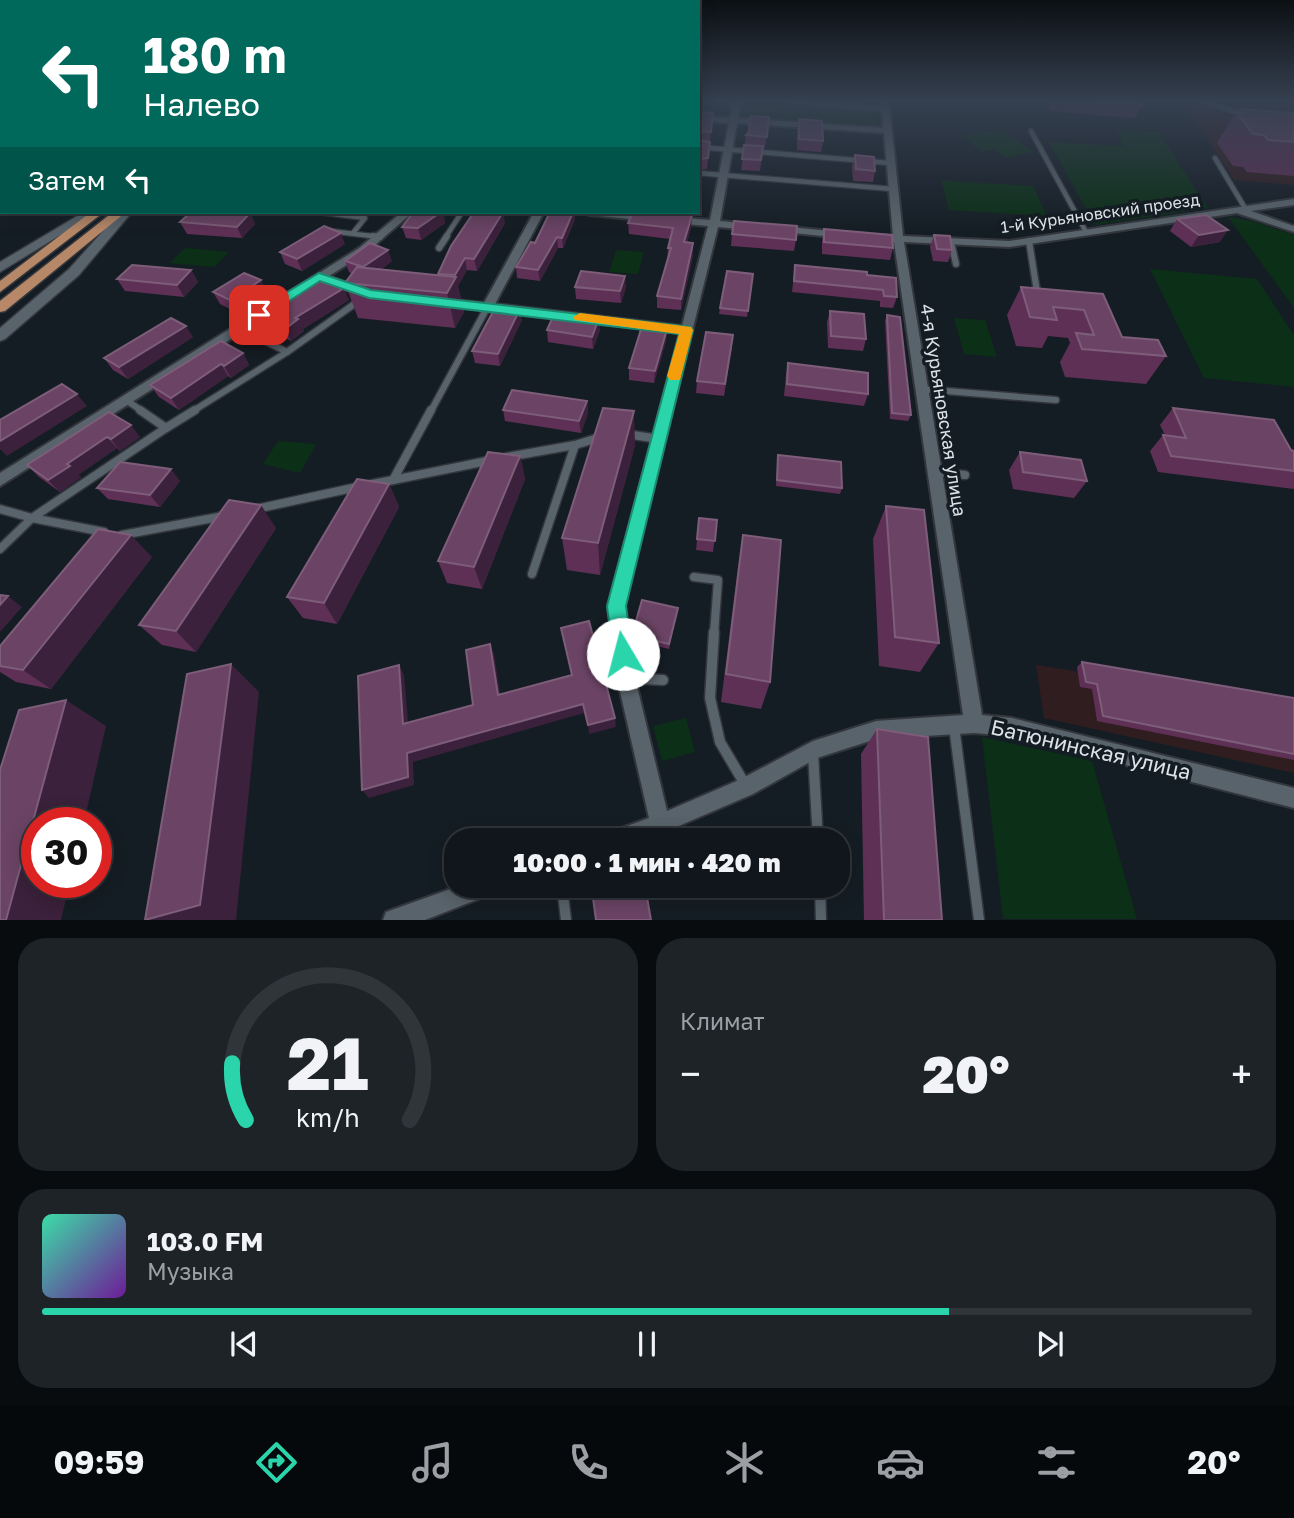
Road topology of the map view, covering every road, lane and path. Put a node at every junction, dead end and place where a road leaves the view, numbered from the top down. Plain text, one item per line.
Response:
1 (730, 145) edge
2 (888, 145) edge
3 (1039, 145) edge
4 (700, 147) edge
5 (729, 150) junction
6 (1215, 158) dead end
7 (890, 163) junction
8 (700, 173) edge
9 (724, 175) junction
10 (893, 189) junction
11 (1294, 202) edge
12 (1240, 208) junction
13 (89, 214) edge
14 (95, 214) edge
15 (118, 214) edge
16 (124, 214) edge
17 (334, 214) edge
18 (368, 214) edge
19 (406, 214) edge
20 (461, 214) edge
21 (538, 214) edge
22 (610, 214) edge
23 (365, 218) junction
24 (714, 224) junction
25 (1294, 229) edge
26 (1086, 232) junction
27 (321, 233) edge
28 (352, 233) junction
29 (857, 236) edge
30 (381, 237) junction
31 (870, 237) edge
32 (899, 240) junction
33 (1029, 241) junction
34 (951, 242) junction
35 (439, 248) dead end
36 (956, 264) dead end
37 (0, 268) edge
38 (319, 276) junction
39 (0, 288) edge
40 (369, 294) joint
41 (435, 301) edge
42 (488, 306) junction
43 (0, 308) edge
44 (1040, 309) edge
45 (239, 328) junction
46 (687, 330) junction
47 (0, 336) edge
48 (287, 352) junction
49 (921, 389) junction
50 (126, 400) junction
51 (1056, 400) dead end
52 (166, 429) junction
53 (659, 439) junction
54 (575, 445) junction
55 (934, 472) junction
56 (965, 475) dead end
57 (0, 480) edge
58 (393, 480) junction
59 (0, 509) edge
60 (247, 511) edge
61 (234, 514) edge
62 (32, 518) junction
63 (0, 549) edge
64 (531, 574) dead end
65 (694, 577) dead end
66 (626, 678) junction
67 (663, 680) dead end
68 (974, 724) junction
69 (954, 725) junction
70 (813, 750) junction
71 (746, 787) junction
72 (1294, 798) edge
73 (660, 824) junction
74 (649, 828) edge
75 (817, 828) edge
76 (453, 898) edge
77 (563, 898) edge
78 (820, 898) edge
79 (394, 919) edge
80 (566, 919) edge
81 (821, 919) edge
82 (979, 919) edge

1 - 5 street
2 - 7 street, 4-я Курьяновская улица
3 - 26 lane
4 - 5 lane
5 - 7 lane
5 - 9 street
6 - 12 lane
7 - 10 street, 4-я Курьяновская улица
8 - 9 lane
9 - 10 lane
9 - 24 street
10 - 32 street, 4-я Курьяновская улица
11 - 12 street, 1-й Курьяновский проезд
12 - 25 street
12 - 26 street, 1-й Курьяновский проезд
13 - 37 street
14 - 39 main road
15 - 43 main road
16 - 47 street
17 - 23 lane
18 - 23 lane
19 - 30 street
20 - 35 lane
21 - 42 street
22 - 24 street
23 - 28 lane
24 - 29 street
24 - 46 street
26 - 33 street, 1-й Курьяновский проезд
27 - 28 lane
28 - 30 lane
30 - 38 street
31 - 32 street, 1-й Курьяновский проезд
32 - 34 street, 1-й Курьяновский проезд
32 - 49 street, 4-я Курьяновская улица
33 - 34 street, 1-й Курьяновский проезд
33 - 44 lane
34 - 36 lane
38 - 40 street
38 - 45 street
40 - 48 lane
41 - 42 street
42 - 46 street
42 - 58 lane
45 - 48 lane
45 - 50 street
46 - 53 street
48 - 52 lane
49 - 51 lane
49 - 55 street, 4-я Курьяновская улица
50 - 52 lane
50 - 57 street
52 - 62 lane
53 - 54 lane
53 - 66 street
54 - 58 lane
54 - 64 lane
55 - 56 lane
55 - 68 street, 4-я Курьяновская улица
58 - 60 lane
59 - 62 lane
61 - 62 lane
62 - 63 lane
65 - 71 lane
66 - 67 lane
66 - 73 street
68 - 69 street, Батюнинская улица
68 - 72 street, Батюнинская улица
69 - 70 street, Батюнинская улица
69 - 82 lane
70 - 71 street, Батюнинская улица
70 - 75 lane
71 - 73 street, Батюнинская улица
73 - 74 street, Батюнинская улица
76 - 79 street
77 - 80 lane
78 - 81 lane

